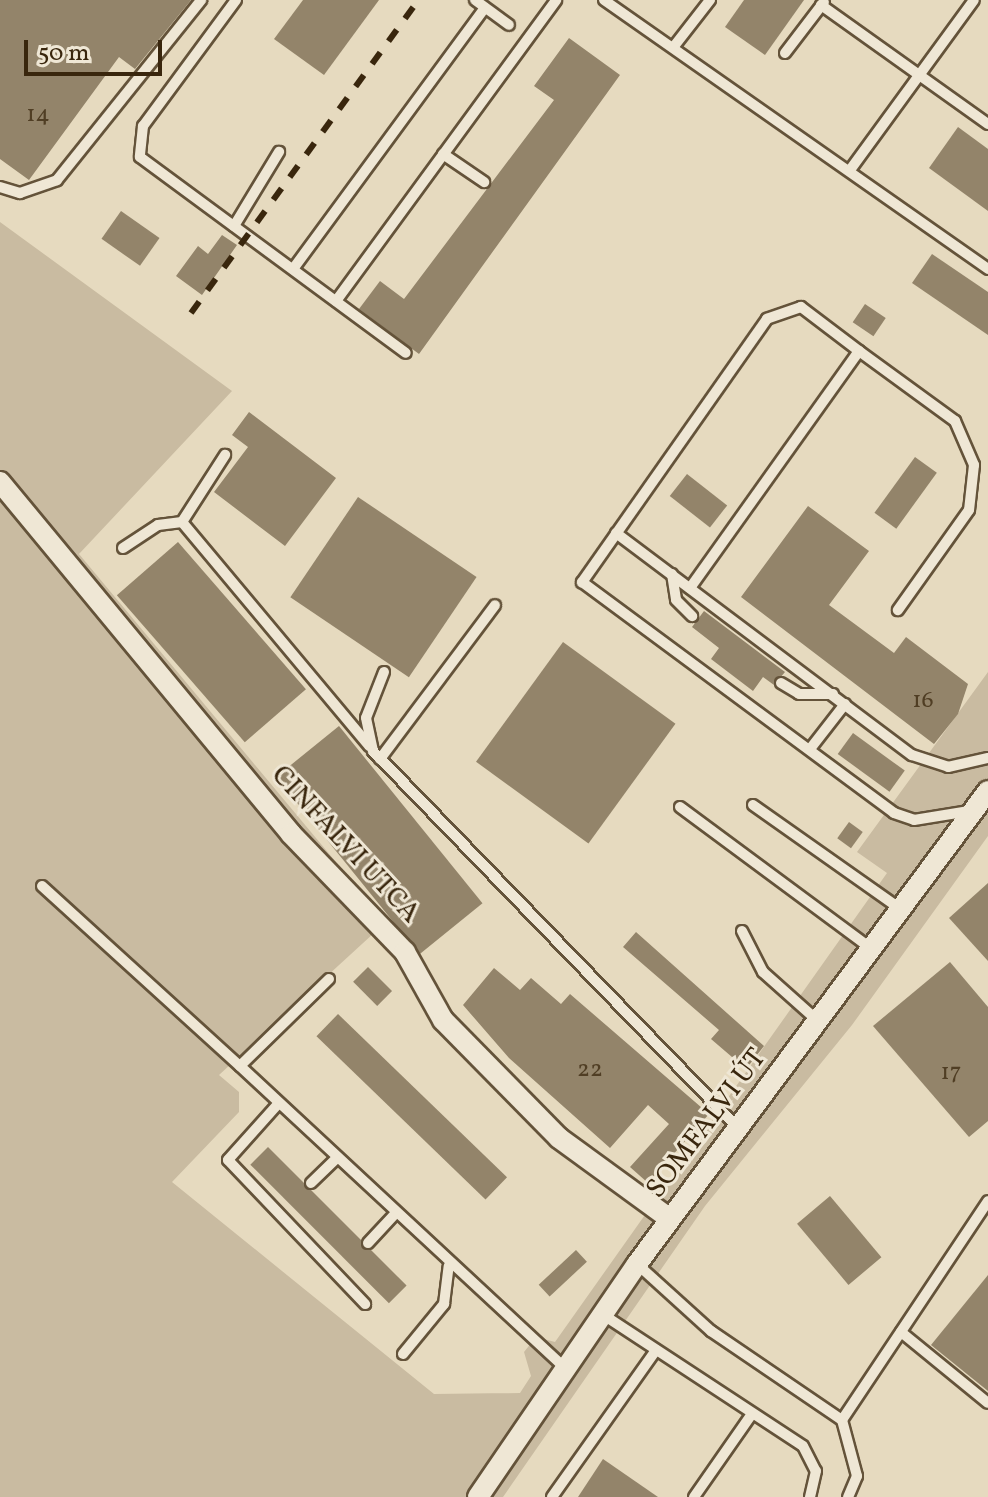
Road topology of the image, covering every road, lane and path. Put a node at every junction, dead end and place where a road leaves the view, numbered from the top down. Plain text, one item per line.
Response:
1 (201, 0) edge
2 (236, 0) edge
3 (556, 0) edge
4 (604, 0) edge
5 (710, 0) edge
6 (974, 0) edge
7 (479, 2) edge
8 (823, 3) edge
9 (509, 25) dead end
10 (675, 45) junction
11 (785, 53) dead end
12 (918, 74) junction
13 (988, 124) edge
14 (279, 152) dead end
15 (443, 154) junction
16 (850, 170) junction
17 (484, 182) dead end
18 (0, 187) edge
19 (234, 226) junction
20 (293, 269) junction
21 (988, 269) edge
22 (336, 301) junction
23 (859, 351) junction
24 (406, 353) dead end
25 (225, 455) dead end
26 (0, 482) edge
27 (182, 522) junction
28 (616, 533) junction
29 (123, 548) dead end
30 (672, 574) junction
31 (690, 588) junction
32 (495, 605) dead end
33 (898, 610) dead end
34 (692, 616) dead end
35 (384, 672) dead end
36 (781, 683) dead end
37 (833, 694) junction
38 (845, 704) junction
39 (810, 749) junction
40 (377, 755) junction
41 (988, 758) edge
42 (988, 791) edge
43 (753, 805) dead end
44 (680, 807) dead end
45 (975, 810) junction
46 (42, 886) dead end
47 (903, 911) junction
48 (742, 931) dead end
49 (874, 950) junction
50 (329, 979) dead end
51 (819, 1022) junction
52 (240, 1066) junction
53 (278, 1104) junction
54 (739, 1129) junction
55 (336, 1159) junction
56 (311, 1183) dead end
57 (988, 1201) edge
58 (394, 1215) junction
59 (670, 1219) junction
60 (368, 1243) dead end
61 (637, 1264) junction
62 (449, 1266) junction
63 (365, 1304) dead end
64 (602, 1314) junction
65 (901, 1332) junction
66 (656, 1350) junction
67 (403, 1354) dead end
68 (566, 1369) junction
69 (988, 1403) edge
70 (752, 1414) junction
71 (842, 1420) junction
72 (478, 1497) edge
73 (552, 1497) edge
74 (694, 1497) edge
75 (810, 1497) edge
76 (848, 1497) edge

1 - 18 lane
2 - 19 lane
3 - 15 lane
4 - 10 lane
5 - 10 lane
6 - 12 lane
7 - 9 lane
7 - 20 lane
8 - 11 lane
8 - 12 lane
10 - 16 lane
12 - 13 lane
12 - 16 lane
14 - 19 lane
15 - 17 lane
15 - 22 lane
16 - 21 lane
19 - 20 lane
20 - 22 lane
22 - 24 lane
23 - 28 lane
23 - 31 lane
23 - 33 lane
25 - 27 lane
26 - 59 street, CINFALVI UTCA
27 - 29 lane
27 - 40 lane
28 - 30 lane
28 - 39 lane
30 - 31 lane
30 - 34 lane
31 - 37 lane
32 - 40 lane
35 - 40 lane
36 - 37 lane
37 - 38 lane
38 - 39 lane
38 - 41 lane
39 - 45 lane
40 - 54 lane
42 - 45 street, SOMFALVI ÚT
43 - 47 lane
44 - 49 lane
45 - 47 street, SOMFALVI ÚT
46 - 52 lane
47 - 49 street, SOMFALVI ÚT
48 - 51 lane
49 - 51 street, SOMFALVI ÚT
50 - 52 lane
51 - 54 street, SOMFALVI ÚT
52 - 53 lane
53 - 55 lane
53 - 63 lane
54 - 59 street, SOMFALVI ÚT
55 - 56 lane
55 - 58 lane
57 - 65 lane
58 - 60 lane
58 - 62 lane
59 - 61 street, SOMFALVI ÚT
61 - 64 street, SOMFALVI ÚT
61 - 71 lane
62 - 67 lane
62 - 68 lane
64 - 66 lane
64 - 68 street, SOMFALVI ÚT
65 - 69 lane
65 - 71 lane
66 - 70 lane
66 - 73 lane
68 - 72 street, SOMFALVI ÚT
70 - 74 lane
70 - 75 lane
71 - 76 lane

